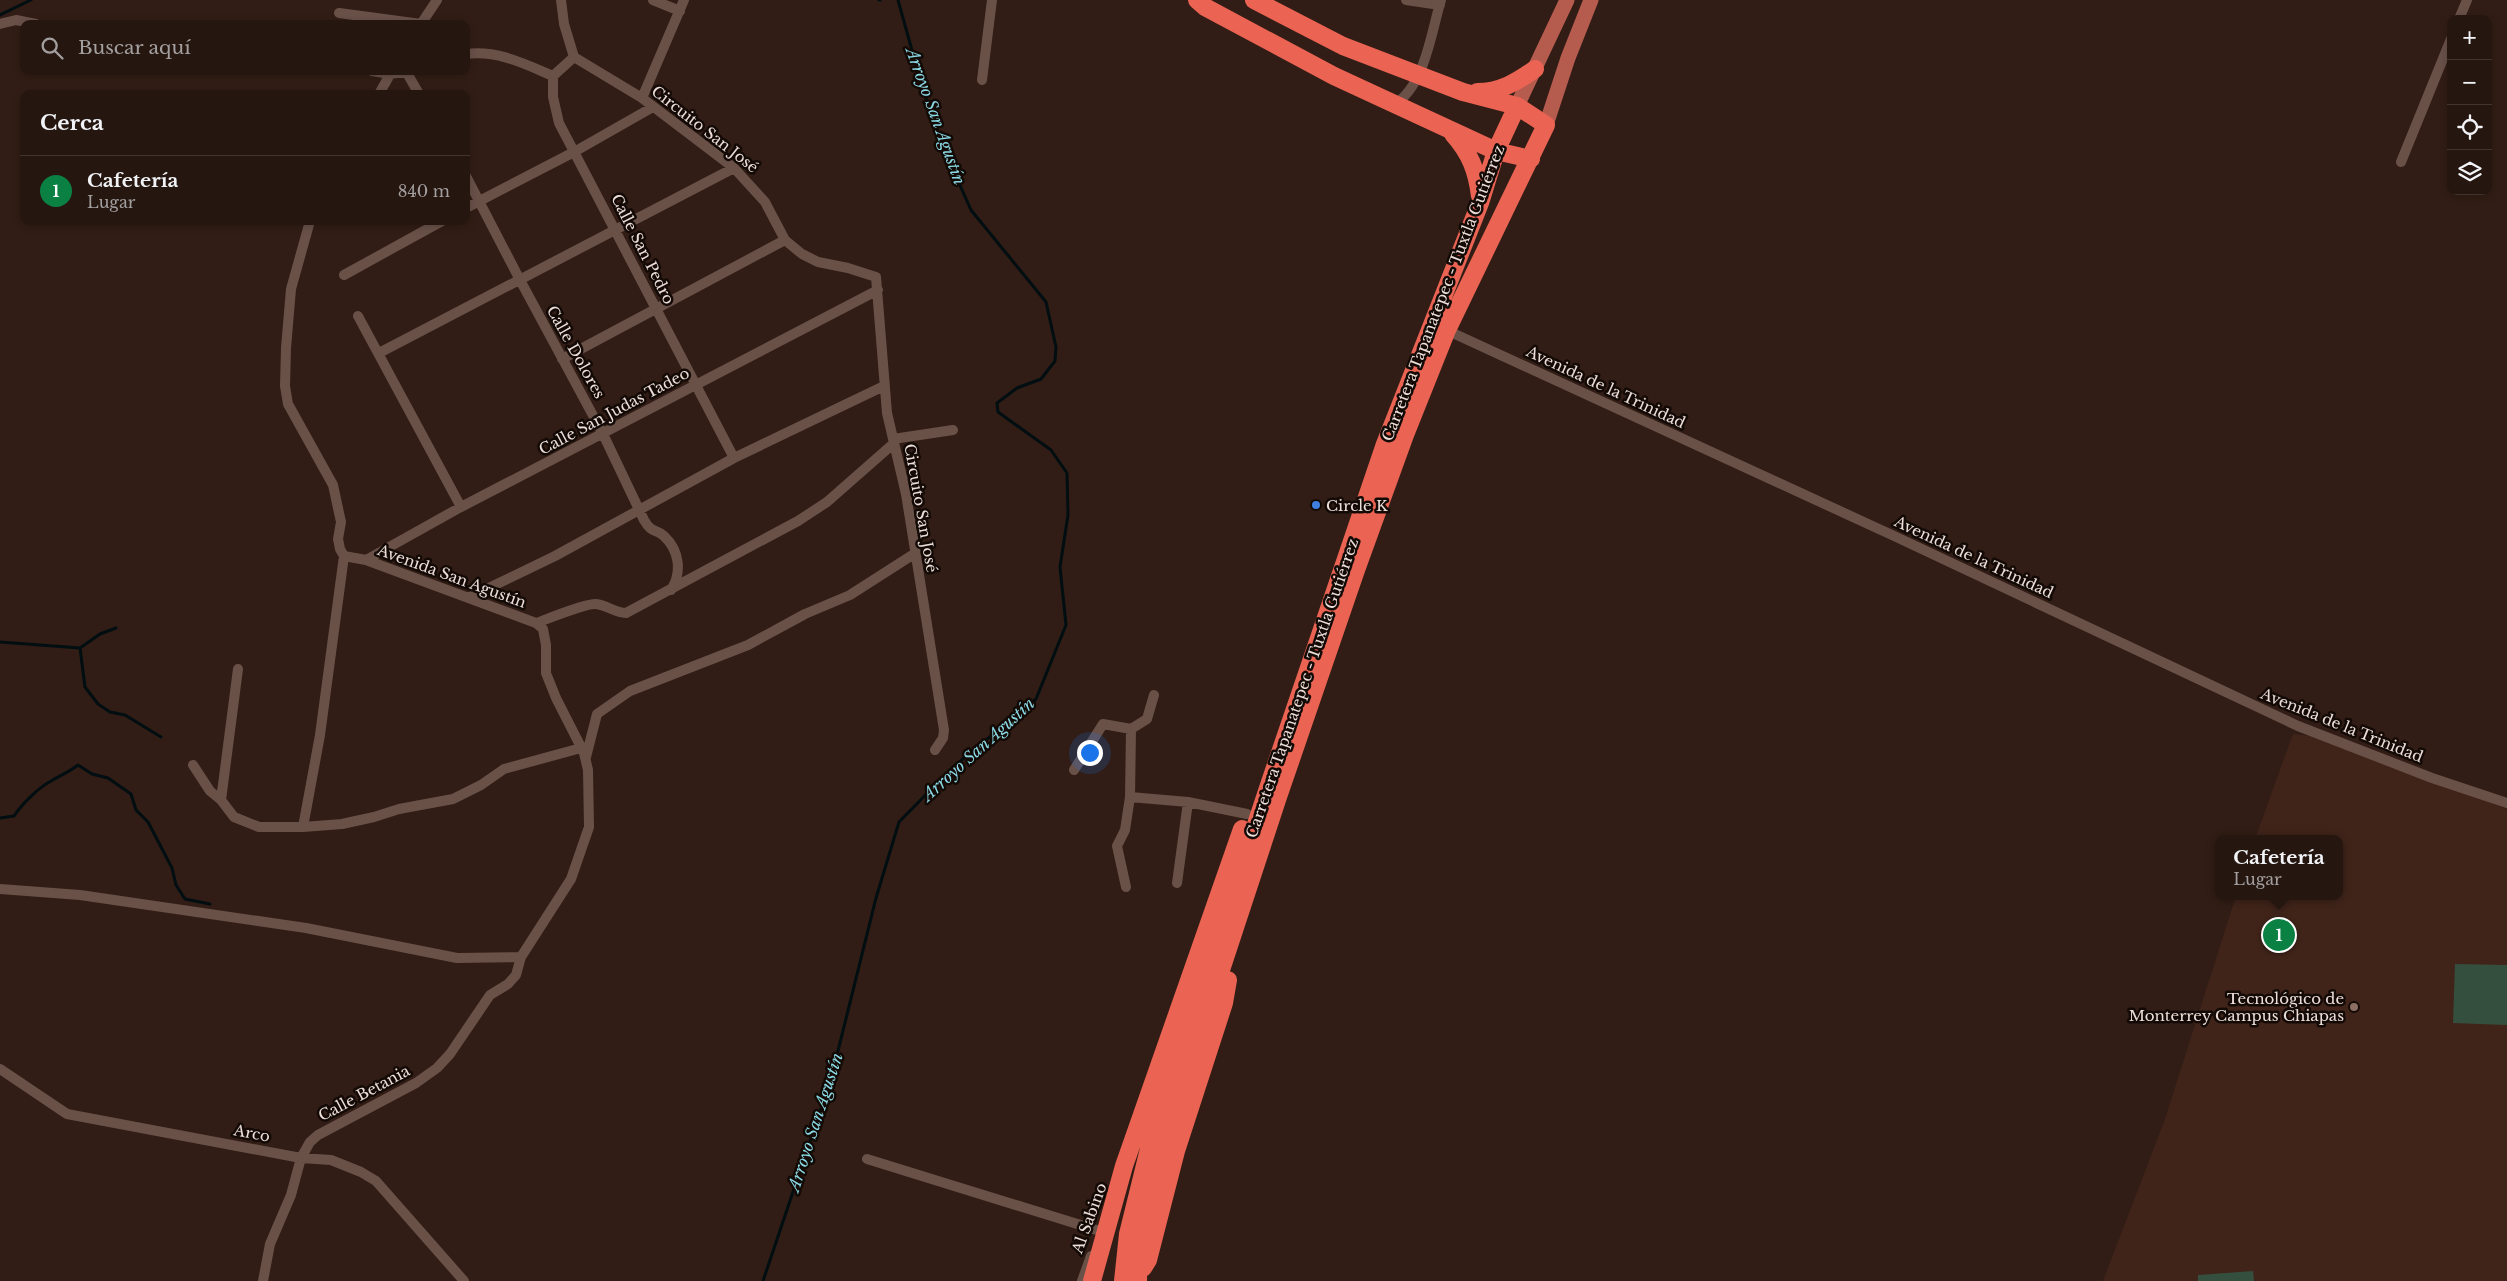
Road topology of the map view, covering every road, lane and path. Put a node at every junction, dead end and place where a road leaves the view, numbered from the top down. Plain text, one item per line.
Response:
1 (437, 0) edge
2 (562, 0) edge
3 (653, 0) edge
4 (684, 0) edge
5 (992, 0) edge
6 (1197, 0) edge
7 (1254, 0) edge
8 (1406, 0) edge
9 (1567, 0) edge
10 (1591, 0) edge
11 (2467, 0) edge
12 (1441, 3) edge
13 (680, 11) junction
14 (339, 13) dead end
15 (2461, 15) edge
16 (391, 20) edge
17 (424, 20) edge
18 (20, 21) edge
19 (0, 24) edge
20 (2447, 49) edge
21 (470, 54) edge
22 (574, 57) junction
23 (1535, 69) junction
24 (389, 75) edge
25 (410, 75) edge
26 (1419, 75) junction
27 (553, 76) junction
28 (982, 80) dead end
29 (381, 90) edge
30 (418, 90) edge
31 (1463, 92) junction
32 (642, 98) junction
33 (1395, 104) junction
34 (1517, 106) junction
35 (653, 107) junction
36 (1546, 125) junction
37 (1448, 128) junction
38 (1496, 151) junction
39 (574, 152) junction
40 (1532, 159) junction
41 (2401, 162) dead end
42 (734, 168) junction
43 (470, 183) edge
44 (480, 200) junction
45 (1480, 203) junction
46 (470, 206) edge
47 (309, 225) edge
48 (435, 225) edge
49 (617, 231) junction
50 (786, 240) junction
51 (344, 275) dead end
52 (520, 280) junction
53 (878, 290) junction
54 (656, 309) junction
55 (358, 316) dead end
56 (1440, 327) junction
57 (379, 353) junction
58 (562, 359) junction
59 (696, 385) junction
60 (884, 386) junction
61 (952, 430) dead end
62 (603, 434) junction
63 (893, 442) junction
64 (734, 458) junction
65 (461, 507) junction
66 (640, 510) junction
67 (914, 554) junction
68 (344, 556) junction
69 (366, 560) junction
70 (671, 590) junction
71 (468, 598) junction
72 (536, 623) junction
73 (238, 669) dead end
74 (1154, 694) dead end
75 (1131, 729) junction
76 (935, 750) dead end
77 (583, 752) junction
78 (193, 765) dead end
79 (1074, 770) dead end
80 (1267, 791) junction
81 (1130, 796) junction
82 (221, 800) junction
83 (1188, 802) junction
84 (2507, 802) edge
85 (1247, 814) junction
86 (303, 827) junction
87 (1177, 883) dead end
88 (1126, 887) dead end
89 (0, 889) edge
90 (1238, 921) junction
91 (521, 957) junction
92 (0, 1069) edge
93 (301, 1158) junction
94 (868, 1158) dead end
95 (1124, 1166) junction
96 (1100, 1231) junction
97 (1126, 1277) edge
98 (263, 1281) edge
99 (464, 1281) edge
100 (1082, 1281) edge
101 (1092, 1281) edge
102 (1138, 1281) edge

1 - 17 street
2 - 22 street
3 - 13 street
4 - 13 street
5 - 28 street
6 - 33 highway
7 - 26 highway
8 - 12 street
9 - 23 main road
10 - 36 main road
11 - 15 street
12 - 26 street
13 - 32 street
14 - 16 street
18 - 19 street
20 - 41 street
21 - 27 street
22 - 27 street
22 - 32 street, Circuito San José
23 - 31 highway
23 - 34 main road
24 - 29 street
25 - 30 street
26 - 31 highway
26 - 33 street
27 - 39 street, Calle San Pedro
31 - 34 highway
32 - 35 street, Circuito San José
33 - 37 highway
34 - 36 highway
34 - 38 highway, Carretera Tapanatepec - Tuxtla Gutiérrez
35 - 39 street
35 - 42 street, Circuito San José
36 - 40 highway, Carretera Tapanatepec - Tuxtla Gutiérrez
37 - 38 highway
37 - 45 highway
38 - 40 highway
38 - 45 highway, Carretera Tapanatepec - Tuxtla Gutiérrez
39 - 44 street
39 - 49 street, Calle San Pedro
40 - 56 highway, Carretera Tapanatepec - Tuxtla Gutiérrez
42 - 49 street
42 - 50 street, Circuito San José
43 - 44 street, Calle Dolores
44 - 46 street
44 - 52 street, Calle Dolores
45 - 56 highway, Carretera Tapanatepec - Tuxtla Gutiérrez
47 - 68 street
48 - 51 street
49 - 52 street
49 - 54 street, Calle San Pedro
50 - 53 street, Circuito San José
50 - 54 street
52 - 57 street
52 - 58 street, Calle Dolores
53 - 59 street, Calle San Judas Tadeo
53 - 60 street, Circuito San José
54 - 58 street
54 - 59 street, Calle San Pedro
55 - 57 street
56 - 80 highway, Carretera Tapanatepec - Tuxtla Gutiérrez
56 - 84 street, Avenida de la Trinidad
56 - 90 highway, Carretera Tapanatepec - Tuxtla Gutiérrez
57 - 65 street
58 - 62 street, Calle Dolores
59 - 62 street, Calle San Judas Tadeo
59 - 64 street, Calle San Pedro
60 - 63 street, Circuito San José
60 - 64 street
61 - 63 street
62 - 65 street, Calle San Judas Tadeo
62 - 66 street, Calle Dolores
63 - 67 street, Circuito San José
63 - 70 street
64 - 66 street
65 - 69 street, Calle San Judas Tadeo
66 - 70 street, Calle Dolores
66 - 71 street
67 - 76 street, Circuito San José
67 - 77 street
68 - 69 street, Avenida San Agustín
68 - 86 street
69 - 71 street, Avenida San Agustín
70 - 72 street
71 - 72 street, Avenida San Agustín
72 - 77 street, Avenida San Agustín
73 - 82 street
74 - 75 street
75 - 79 street
75 - 81 street
77 - 86 street
77 - 91 street, Avenida San Agustín
78 - 82 street
80 - 85 highway
80 - 97 highway, Carretera Tapanatepec - Tuxtla Gutiérrez
81 - 83 street
81 - 88 street
82 - 86 street
83 - 85 street
83 - 87 street
85 - 95 highway
89 - 91 street
90 - 97 highway
90 - 102 highway, Carretera Tapanatepec - Tuxtla Gutiérrez
91 - 93 street, Calle Betania
92 - 93 street, Arco
93 - 98 street, Calle Betania
93 - 99 street, Arco
94 - 96 street
95 - 96 street, Al Sabino
95 - 101 highway
96 - 100 street, Al Sabino

